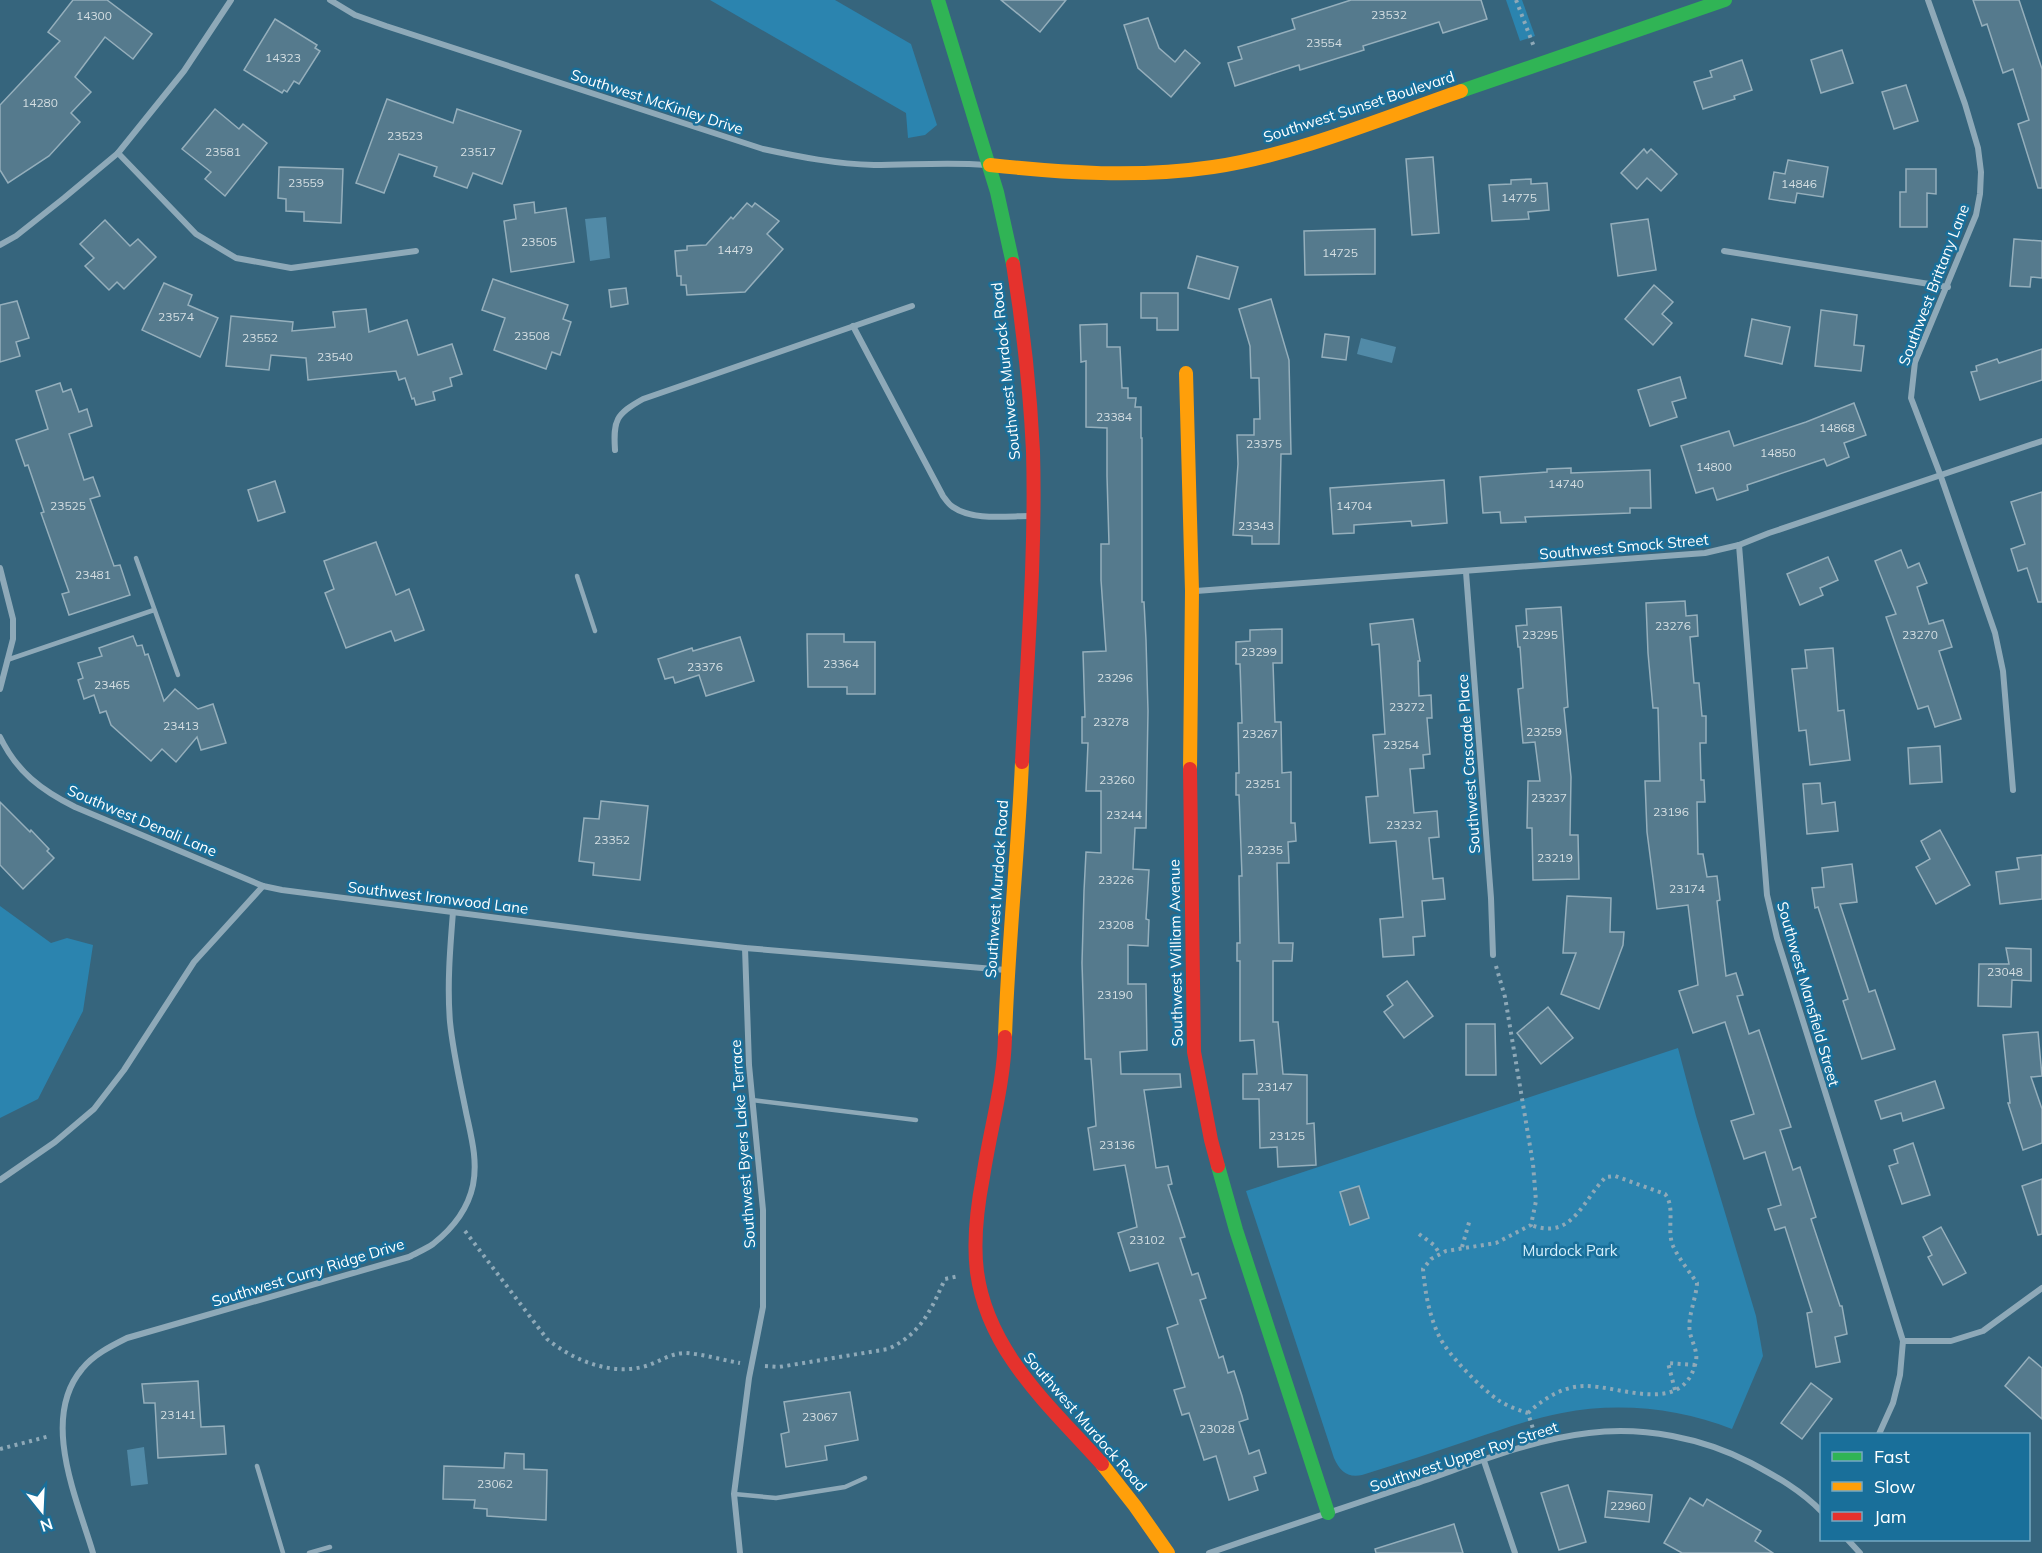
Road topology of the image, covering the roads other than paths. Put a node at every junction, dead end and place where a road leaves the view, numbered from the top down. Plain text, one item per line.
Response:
1 (231, 0) edge
2 (330, 0) edge
3 (938, 0) edge
4 (1725, 0) edge
5 (1928, 0) edge
6 (118, 153) junction
7 (990, 165) junction
8 (0, 245) edge
9 (416, 251) dead end
10 (1724, 251) dead end
11 (1948, 287) junction
12 (912, 306) dead end
13 (853, 326) junction
14 (1186, 373) dead end
15 (2042, 441) edge
16 (615, 450) dead end
17 (1940, 474) junction
18 (1034, 516) junction
19 (1740, 545) junction
20 (136, 558) dead end
21 (0, 568) edge
22 (1466, 572) junction
23 (577, 576) dead end
24 (1192, 591) junction
25 (154, 610) junction
26 (595, 631) dead end
27 (7, 660) junction
28 (178, 675) dead end
29 (0, 689) edge
30 (0, 737) edge
31 (2013, 790) dead end
32 (263, 886) junction
33 (453, 912) junction
34 (745, 948) junction
35 (1493, 955) road end
36 (1007, 970) junction
37 (752, 1100) junction
38 (916, 1120) dead end
39 (0, 1180) edge
40 (2042, 1288) edge
41 (1903, 1341) junction
42 (1879, 1433) edge
43 (1484, 1461) junction
44 (257, 1466) dead end
45 (865, 1478) dead end
46 (734, 1494) junction
47 (1819, 1503) edge
48 (1328, 1513) junction
49 (1850, 1541) edge
50 (330, 1547) dead end
51 (93, 1553) edge
52 (283, 1553) edge
53 (309, 1553) edge
54 (740, 1553) edge
55 (1168, 1553) edge
56 (1209, 1553) edge
57 (1515, 1553) edge
58 (1860, 1553) edge

1 - 6 street
2 - 7 street, Southwest McKinley Drive
3 - 7 main road, Southwest Murdock Road
4 - 7 main road, Southwest Sunset Boulevard
5 - 11 street, Southwest Brittany Lane
6 - 8 street
6 - 9 street
7 - 18 main road, Southwest Murdock Road
10 - 11 street
11 - 17 street, Southwest Brittany Lane
12 - 13 street
13 - 16 street
13 - 18 street
14 - 24 main road, Southwest William Avenue
15 - 17 street, Southwest Smock Street
17 - 19 street, Southwest Smock Street
17 - 31 street, Southwest Brittany Lane
18 - 36 main road, Southwest Murdock Road
19 - 22 street, Southwest Smock Street
19 - 41 street, Southwest Mansfield Street
20 - 25 lane
21 - 27 street
22 - 24 street, Southwest Smock Street
22 - 35 street, Southwest Cascade Place
23 - 26 lane
24 - 48 main road, Southwest William Avenue
25 - 27 lane
25 - 28 lane
27 - 29 street
30 - 32 street, Southwest Denali Lane
32 - 33 street, Southwest Ironwood Lane
32 - 39 street
33 - 34 street, Southwest Ironwood Lane
33 - 51 street, Southwest Curry Ridge Drive
34 - 36 street, Southwest Ironwood Lane
34 - 37 street, Southwest Byers Lake Terrace
36 - 55 main road, Southwest Murdock Road
37 - 38 lane
37 - 46 street, Southwest Byers Lake Terrace
40 - 41 street
41 - 42 street, Southwest Mansfield Street
43 - 47 street, Southwest Upper Roy Street
43 - 48 street, Southwest Upper Roy Street
43 - 57 street
44 - 52 lane
45 - 46 lane
46 - 54 street, Southwest Byers Lake Terrace
48 - 56 street, Southwest Upper Roy Street
49 - 58 street
50 - 53 lane

